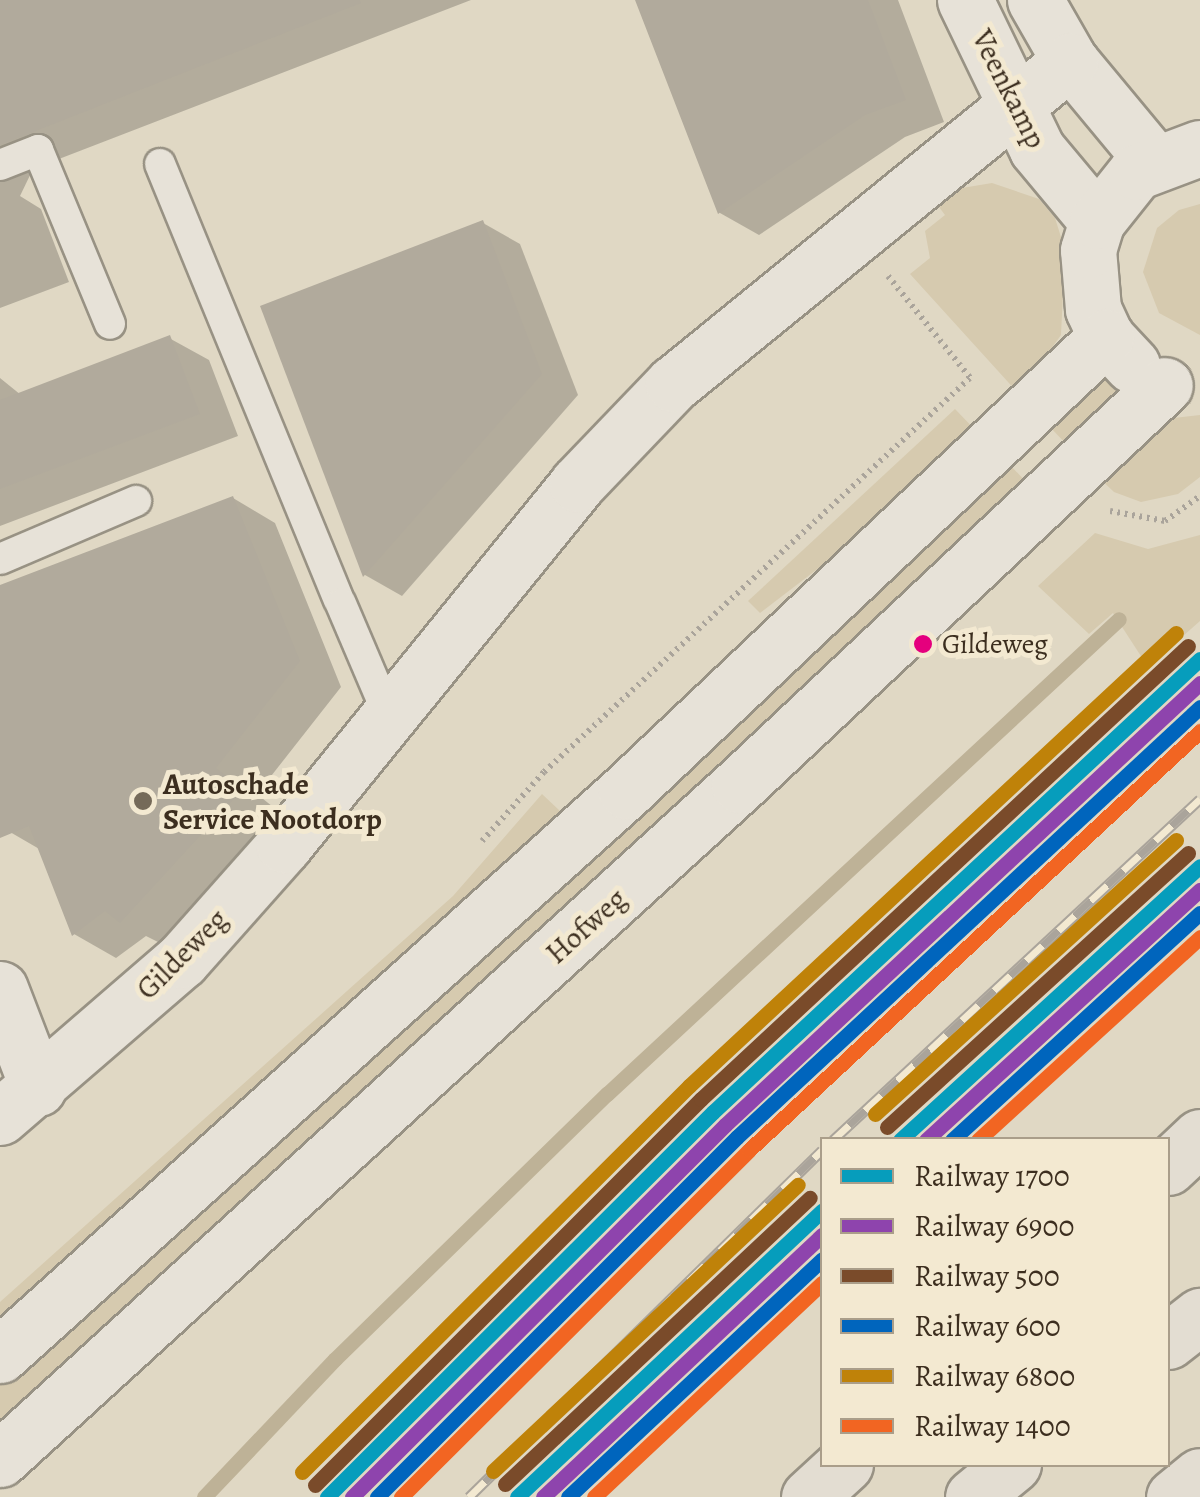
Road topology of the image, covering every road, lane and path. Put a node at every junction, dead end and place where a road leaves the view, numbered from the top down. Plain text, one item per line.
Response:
1 (965, 0) edge
2 (1036, 0) edge
3 (1070, 61) junction
4 (1013, 108) junction
5 (1176, 155) edge
6 (160, 164) dead end
7 (0, 165) edge
8 (1097, 221) junction
9 (110, 324) dead end
10 (1106, 337) junction
11 (970, 378) dead end
12 (1182, 389) edge
13 (136, 501) dead end
14 (0, 559) edge
15 (387, 712) junction
16 (468, 857) dead end
17 (0, 988) edge
18 (19, 1102) edge
19 (1200, 1137) edge
20 (1170, 1165) edge
21 (1200, 1316) edge
22 (1170, 1340) edge
23 (0, 1355) edge
24 (0, 1458) edge
25 (841, 1467) edge
26 (1009, 1467) edge
27 (1200, 1476) edge
28 (809, 1497) edge
29 (973, 1497) edge
30 (1174, 1497) edge

1 - 4 main road, Veenkamp
2 - 3 main road, Veenkamp
3 - 4 main road, Gildeweg
3 - 5 main road, Veenkamp
4 - 8 main road, Veenkamp
4 - 15 main road, Gildeweg
5 - 8 main road
6 - 15 lane
7 - 9 lane
8 - 10 main road
10 - 12 main road
10 - 23 main road
11 - 16 path
12 - 24 main road, Hofweg
13 - 14 lane
15 - 18 main road, Gildeweg
17 - 18 main road
19 - 20 highway
21 - 22 highway
25 - 28 highway
26 - 29 highway
27 - 30 highway

